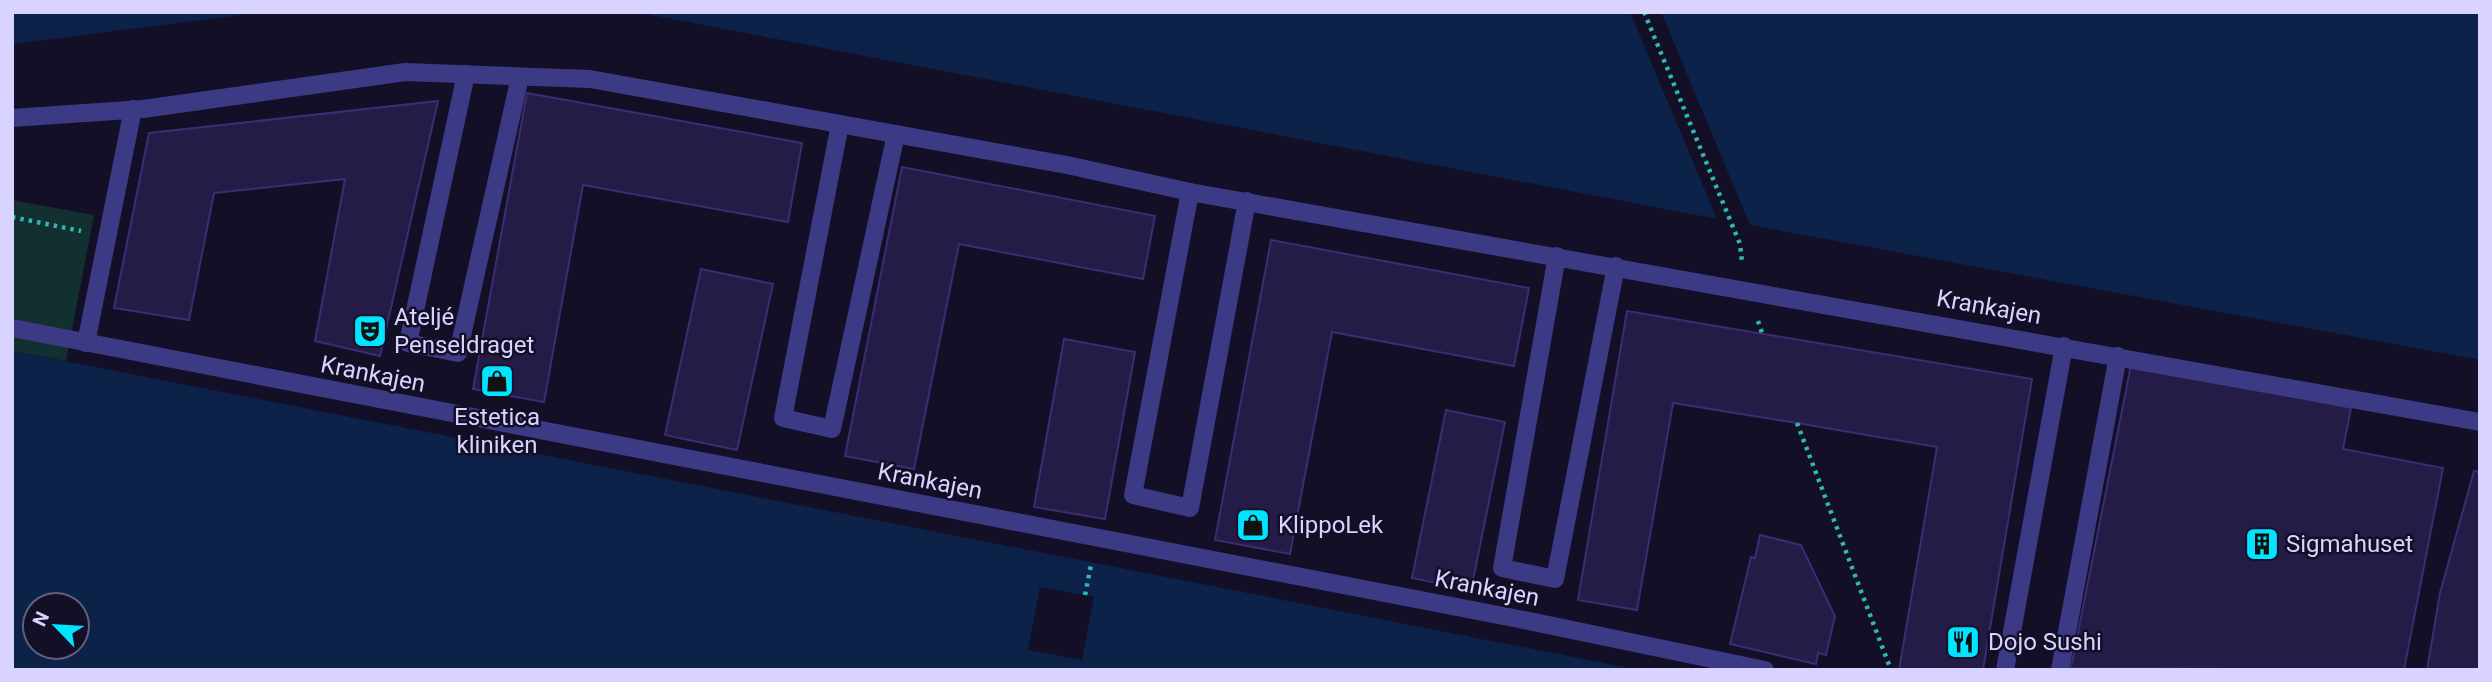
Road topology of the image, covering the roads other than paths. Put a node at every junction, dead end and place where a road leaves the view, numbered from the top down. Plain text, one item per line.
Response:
1 (466, 74) junction
2 (520, 77) junction
3 (133, 109) junction
4 (12, 118) edge
5 (840, 124) junction
6 (896, 134) junction
7 (1190, 192) junction
8 (1247, 201) junction
9 (1556, 256) junction
10 (1616, 266) junction
11 (12, 328) edge
12 (86, 343) junction
13 (2064, 346) junction
14 (2118, 356) junction
15 (2480, 422) edge
16 (1765, 670) edge
17 (2005, 670) edge
18 (2060, 670) edge

1 - 2 street, Krankajen
1 - 2 street, Krankajen
1 - 3 street, Krankajen
2 - 5 street, Krankajen
3 - 4 street, Krankajen
3 - 12 street
5 - 6 street, Krankajen
5 - 6 street
6 - 7 street, Krankajen
7 - 8 street, Krankajen
7 - 8 street
8 - 9 street, Krankajen
9 - 10 street, Krankajen
9 - 10 street, Krankajen
10 - 13 street, Krankajen
11 - 12 street, Krankajen
12 - 16 street, Krankajen
13 - 14 street, Krankajen
13 - 17 street, Krankajen
14 - 15 street, Krankajen
14 - 18 street

